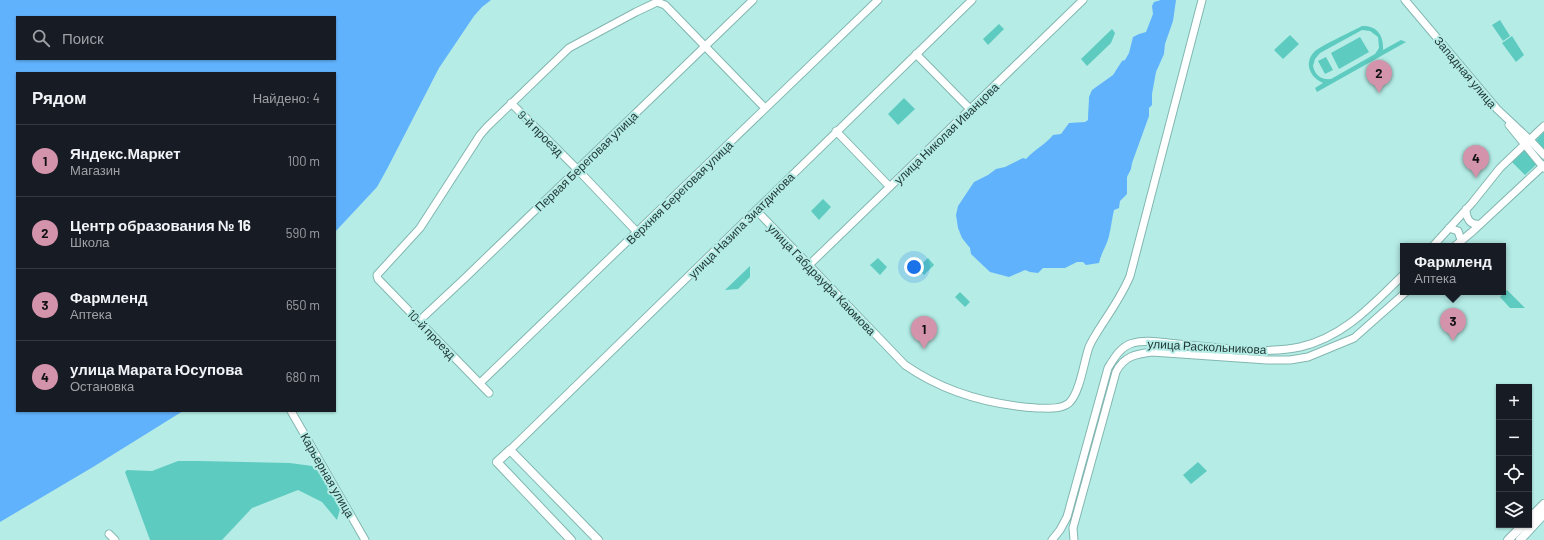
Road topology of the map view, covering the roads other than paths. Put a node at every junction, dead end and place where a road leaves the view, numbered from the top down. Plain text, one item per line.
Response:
1 (753, 0) edge
2 (878, 0) edge
3 (972, 0) edge
4 (1083, 0) edge
5 (1202, 0) edge
6 (1405, 0) edge
7 (705, 45) junction
8 (916, 54) junction
9 (511, 103) junction
10 (765, 108) junction
11 (970, 109) junction
12 (1497, 109) junction
13 (1544, 126) edge
14 (836, 131) junction
15 (1530, 140) junction
16 (1524, 146) junction
17 (1544, 155) edge
18 (1544, 166) edge
19 (577, 169) junction
20 (890, 187) junction
21 (1466, 209) junction
22 (756, 210) junction
23 (1480, 224) junction
24 (1449, 228) junction
25 (637, 232) junction
26 (1461, 240) junction
27 (1436, 243) edge
28 (1458, 243) edge
29 (809, 265) junction
30 (1400, 278) edge
31 (1403, 295) edge
32 (419, 321) junction
33 (480, 383) junction
34 (489, 393) dead end
35 (292, 412) edge
36 (510, 450) junction
37 (1544, 504) edge
38 (1544, 514) edge
39 (1532, 516) edge
40 (1520, 528) edge
41 (588, 531) junction
42 (109, 534) dead end
43 (115, 540) edge
44 (365, 540) edge
45 (571, 540) edge
46 (589, 540) edge
47 (598, 540) edge
48 (1052, 540) edge
49 (1074, 540) edge
50 (1508, 540) edge
51 (1520, 540) edge

1 - 7 street, Первая Береговая улица
2 - 10 street, Верхняя Береговая улица
3 - 8 street, улица Назипа Зиатдинова
4 - 11 street, улица Николая Иванцова
5 - 29 street, улица Габдрауфа Каюмова
6 - 12 street, Западная улица
7 - 9 street
7 - 10 street
7 - 19 street, Первая Береговая улица
8 - 11 street
8 - 14 street, улица Назипа Зиатдинова
9 - 19 street, 9-й проезд
9 - 32 street, 10-й проезд
10 - 25 street, Верхняя Береговая улица
11 - 20 street, улица Николая Иванцова
12 - 15 street, Западная улица
12 - 16 street
13 - 15 street
14 - 20 street
14 - 22 street, улица Назипа Зиатдинова
15 - 16 street
15 - 17 street, Западная улица
16 - 18 street
16 - 21 street
18 - 23 street
19 - 25 street, 9-й проезд
19 - 32 street, Первая Береговая улица
20 - 29 street, улица Николая Иванцова
21 - 23 street
21 - 24 street
22 - 29 street, улица Габдрауфа Каюмова
22 - 36 street, улица Назипа Зиатдинова
23 - 26 street
24 - 26 street
24 - 27 street
25 - 33 street, Верхняя Береговая улица
26 - 28 street
30 - 48 street, улица Раскольникова
31 - 49 street, улица Раскольникова
32 - 33 street, 10-й проезд
33 - 34 street, 10-й проезд
35 - 44 street, Карьерная улица
36 - 41 main road
36 - 45 main road
37 - 39 main road
38 - 51 main road
40 - 50 main road
41 - 46 main road
41 - 47 main road
42 - 43 street

